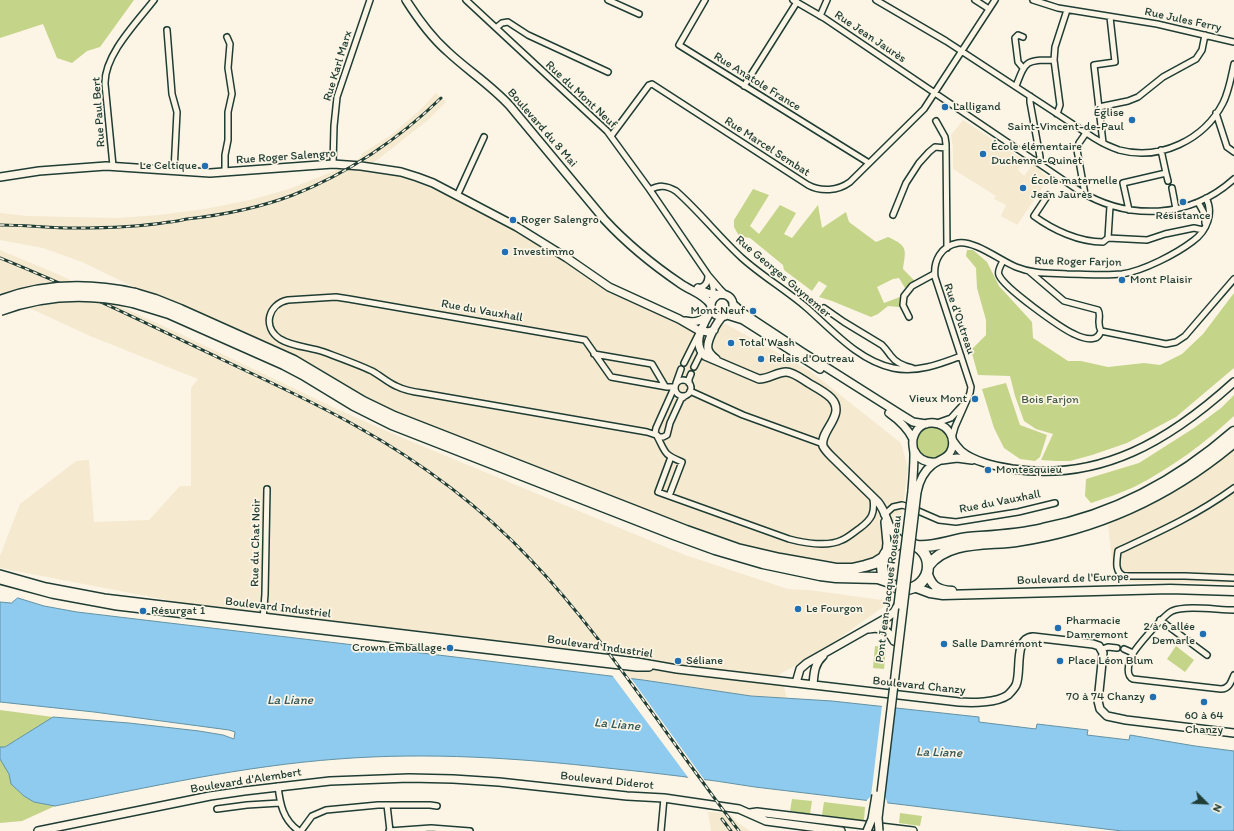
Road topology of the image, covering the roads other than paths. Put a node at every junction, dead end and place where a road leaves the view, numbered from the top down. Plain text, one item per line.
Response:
1 (154, 0) edge
2 (370, 0) edge
3 (406, 0) edge
4 (466, 0) edge
5 (608, 0) edge
6 (705, 0) edge
7 (827, 0) edge
8 (876, 0) edge
9 (975, 0) edge
10 (995, 0) edge
11 (1033, 0) edge
12 (795, 1) edge
13 (989, 9) junction
14 (1067, 10) junction
15 (639, 14) dead end
16 (820, 16) junction
17 (1110, 17) junction
18 (496, 28) junction
19 (167, 30) dead end
20 (1205, 35) junction
21 (227, 37) dead end
22 (1023, 37) dead end
23 (1234, 42) edge
24 (962, 51) junction
25 (1054, 60) junction
26 (1234, 64) edge
27 (1023, 68) junction
28 (608, 72) dead end
29 (744, 86) junction
30 (1016, 86) junction
31 (935, 93) junction
32 (1030, 96) junction
33 (1099, 107) junction
34 (1216, 113) junction
35 (1057, 114) junction
36 (936, 121) dead end
37 (1086, 133) junction
38 (611, 136) junction
39 (484, 137) dead end
40 (1103, 143) junction
41 (946, 148) junction
42 (1161, 150) junction
43 (1234, 152) edge
44 (1039, 163) junction
45 (332, 164) junction
46 (869, 164) junction
47 (113, 166) junction
48 (174, 171) junction
49 (225, 172) junction
50 (1166, 172) junction
51 (0, 177) edge
52 (1234, 178) edge
53 (1168, 181) dead end
54 (1172, 188) dead end
55 (650, 190) junction
56 (1085, 194) junction
57 (1048, 195) dead end
58 (457, 196) junction
59 (1206, 198) junction
60 (1198, 202) junction
61 (1110, 206) junction
62 (1176, 209) junction
63 (1129, 210) junction
64 (893, 215) dead end
65 (1203, 230) junction
66 (1108, 238) junction
67 (947, 248) junction
68 (1003, 261) junction
69 (663, 270) junction
70 (1029, 272) junction
71 (934, 274) junction
72 (708, 275) junction
73 (1234, 279) edge
74 (698, 288) junction
75 (727, 295) junction
76 (134, 298) junction
77 (0, 302) edge
78 (712, 302) junction
79 (733, 304) junction
80 (824, 308) dead end
81 (0, 310) edge
82 (725, 316) junction
83 (909, 317) dead end
84 (679, 320) junction
85 (701, 330) junction
86 (714, 330) junction
87 (1101, 331) junction
88 (710, 338) junction
89 (701, 353) junction
90 (594, 354) junction
91 (961, 356) junction
92 (684, 363) dead end
93 (725, 364) junction
94 (694, 368) dead end
95 (681, 369) dead end
96 (915, 369) junction
97 (691, 374) dead end
98 (1234, 382) edge
99 (689, 383) junction
100 (665, 386) junction
101 (675, 386) junction
102 (690, 391) junction
103 (684, 397) junction
104 (967, 399) junction
105 (937, 423) junction
106 (926, 424) junction
107 (1234, 432) edge
108 (657, 436) junction
109 (913, 439) junction
110 (952, 440) junction
111 (1234, 442) edge
112 (823, 444) junction
113 (914, 450) junction
114 (671, 457) junction
115 (939, 462) junction
116 (982, 462) junction
117 (1234, 488) edge
118 (267, 489) dead end
119 (914, 491) junction
120 (669, 496) junction
121 (874, 498) junction
122 (1055, 503) dead end
123 (885, 515) junction
124 (905, 543) junction
125 (917, 546) junction
126 (884, 556) junction
127 (927, 569) junction
128 (0, 574) edge
129 (1234, 578) edge
130 (0, 580) edge
131 (887, 581) junction
132 (914, 587) junction
133 (1234, 587) edge
134 (1234, 591) edge
135 (898, 605) junction
136 (1234, 610) edge
137 (263, 620) junction
138 (1160, 620) junction
139 (865, 631) junction
140 (894, 641) junction
141 (1117, 648) dead end
142 (1102, 649) junction
143 (1124, 649) dead end
144 (828, 652) junction
145 (1133, 653) junction
146 (1207, 656) dead end
147 (658, 666) joint
148 (1234, 675) edge
149 (796, 683) junction
150 (813, 685) junction
151 (1234, 733) edge
152 (460, 779) joint
153 (278, 786) junction
154 (664, 798) junction
155 (280, 803) junction
156 (387, 805) junction
157 (437, 806) dead end
158 (217, 809) dead end
159 (750, 813) junction
160 (68, 828) edge
161 (461, 830) edge
162 (38, 831) edge
163 (300, 831) edge
164 (389, 831) edge
165 (470, 831) edge
166 (661, 831) edge
167 (841, 831) edge
168 (866, 831) edge
169 (879, 831) edge
170 (912, 831) edge

1 - 47 street, Rue Paul Bert
2 - 45 street, Rue Karl Marx
3 - 69 street, Boulevard du 8 Mai
4 - 18 street, Rue du Mont Neuf
5 - 15 street
6 - 29 street, Rue Anatole France
7 - 16 street
8 - 24 street
9 - 13 street
10 - 13 street, Rue Marcel Sembat
11 - 14 street, Rue Jules Ferry
12 - 16 street, Rue Jean Jaurès
12 - 29 street
13 - 24 street, Rue Marcel Sembat
14 - 17 street, Rue Jules Ferry
14 - 25 street
16 - 31 street, Rue Jean Jaurès
17 - 20 street, Rue Jules Ferry
17 - 33 street
18 - 28 street
18 - 38 street, Rue du Mont Neuf
19 - 48 street
20 - 23 street, Rue Jules Ferry
20 - 33 street
21 - 49 street
22 - 27 street
24 - 30 street
24 - 31 street, Rue Marcel Sembat
25 - 27 street
25 - 35 street
26 - 34 street
27 - 30 street
29 - 46 street, Rue Anatole France
30 - 32 street
31 - 44 street, Rue Jean Jaurès
31 - 46 street, Rue Marcel Sembat
32 - 35 street
32 - 44 street
33 - 40 street
34 - 42 street
34 - 43 street
35 - 37 street
36 - 41 street
37 - 40 street
37 - 56 street
38 - 46 street, Rue Marcel Sembat
38 - 55 street, Rue du Mont Neuf
39 - 58 street
40 - 42 street
41 - 64 street
41 - 67 street
42 - 50 street
44 - 56 street, Rue Jean Jaurès
45 - 49 street, Rue Roger Salengro
45 - 58 street, Rue Roger Salengro
47 - 48 street, Rue Roger Salengro
47 - 51 street, Rue Roger Salengro
48 - 49 street, Rue Roger Salengro
50 - 53 street
50 - 63 street
52 - 59 street, Rue Jean Jaurès
54 - 62 street
55 - 72 street, Rue du Mont Neuf
55 - 96 street, Rue Georges Guynemer
56 - 61 street, Rue Jean Jaurès
57 - 66 street
58 - 84 street, Rue Roger Salengro
59 - 60 street, Rue Jean Jaurès
59 - 65 street, Rue Roger Farjon
60 - 62 street, Rue Jean Jaurès
60 - 65 street
61 - 63 street, Rue Jean Jaurès
61 - 66 street
62 - 63 street, Rue Jean Jaurès
65 - 66 street
65 - 70 street, Rue Roger Farjon
67 - 68 street, Rue Roger Farjon
67 - 71 street, Rue d'Outreau
68 - 70 street, Rue Roger Farjon
68 - 87 street
69 - 74 street, Boulevard du 8 Mai
69 - 78 street, Boulevard du 8 Mai
70 - 87 street
71 - 83 street
71 - 91 street, Rue d'Outreau
72 - 74 street
72 - 75 street, Rue du Mont Neuf
72 - 78 street, Rue du Mont Neuf
73 - 87 street
74 - 78 street, Boulevard du 8 Mai
75 - 78 street
75 - 79 street
76 - 77 highway, bridge
76 - 81 highway, bridge
76 - 126 highway
76 - 131 highway
78 - 82 street
78 - 84 street, Rue Roger Salengro
78 - 85 street
79 - 82 street
79 - 106 street
80 - 96 street, Rue Georges Guynemer
82 - 86 street
82 - 109 street
84 - 85 street, Rue Roger Salengro
85 - 86 street, Rue Roger Salengro
85 - 89 street
85 - 92 street
86 - 88 street
88 - 89 street
88 - 93 street
89 - 93 street
89 - 94 street
90 - 100 street, Rue du Vauxhall
90 - 100 street
90 - 108 street, Rue du Vauxhall
91 - 96 street, Rue Georges Guynemer
91 - 104 street, Rue d'Outreau
93 - 112 street
95 - 101 street
97 - 99 street
98 - 116 street
99 - 101 street
99 - 102 street
100 - 101 street, Rue du Vauxhall
101 - 103 street
101 - 108 street
102 - 103 street
102 - 112 street
103 - 108 street
104 - 105 street
104 - 110 street, Rue d'Outreau
105 - 106 street
105 - 110 street
106 - 109 street
107 - 125 highway
108 - 114 street
109 - 113 street
110 - 115 street
110 - 116 street
111 - 127 highway
112 - 121 street
113 - 115 street
113 - 119 street
114 - 120 street
114 - 120 street
115 - 116 street
115 - 119 street
117 - 129 street
118 - 137 street, Rue du Chat Noir
119 - 135 street, Pont Jean-Jacques Rousseau, bridge
119 - 169 street, Pont Jean-Jacques Rousseau, bridge
120 - 121 street
121 - 123 street
122 - 123 street, Rue du Vauxhall
123 - 124 street
123 - 126 street
124 - 125 highway
124 - 126 highway
125 - 127 highway
126 - 131 highway
127 - 132 highway
127 - 133 main road, Boulevard de l'Europe
128 - 137 street, Boulevard Industriel
130 - 137 street, Boulevard Industriel
131 - 132 highway
132 - 134 main road, Boulevard de l'Europe
135 - 139 street
135 - 140 street, Pont Jean-Jacques Rousseau
136 - 138 street
137 - 147 street, Boulevard Industriel
138 - 145 street
138 - 146 street
139 - 140 street
139 - 144 street
140 - 168 street, Pont Jean-Jacques Rousseau, bridge
141 - 142 street
142 - 150 street, Boulevard Chanzy
142 - 151 street
143 - 145 street
144 - 149 street
144 - 150 street
145 - 148 street
147 - 149 street, Boulevard Chanzy
149 - 150 street, Boulevard Chanzy
152 - 153 street, Boulevard d'Alembert
152 - 154 street, Boulevard Diderot
153 - 155 street
153 - 160 street, Boulevard d'Alembert
154 - 159 street, Boulevard Diderot
154 - 166 street
155 - 158 street
155 - 163 street
156 - 157 street
156 - 163 street
156 - 164 street
159 - 167 street, Boulevard Diderot
159 - 170 street, Boulevard Diderot
160 - 162 street, Boulevard d'Alembert
161 - 164 street
161 - 165 street
168 - 169 street, bridge

